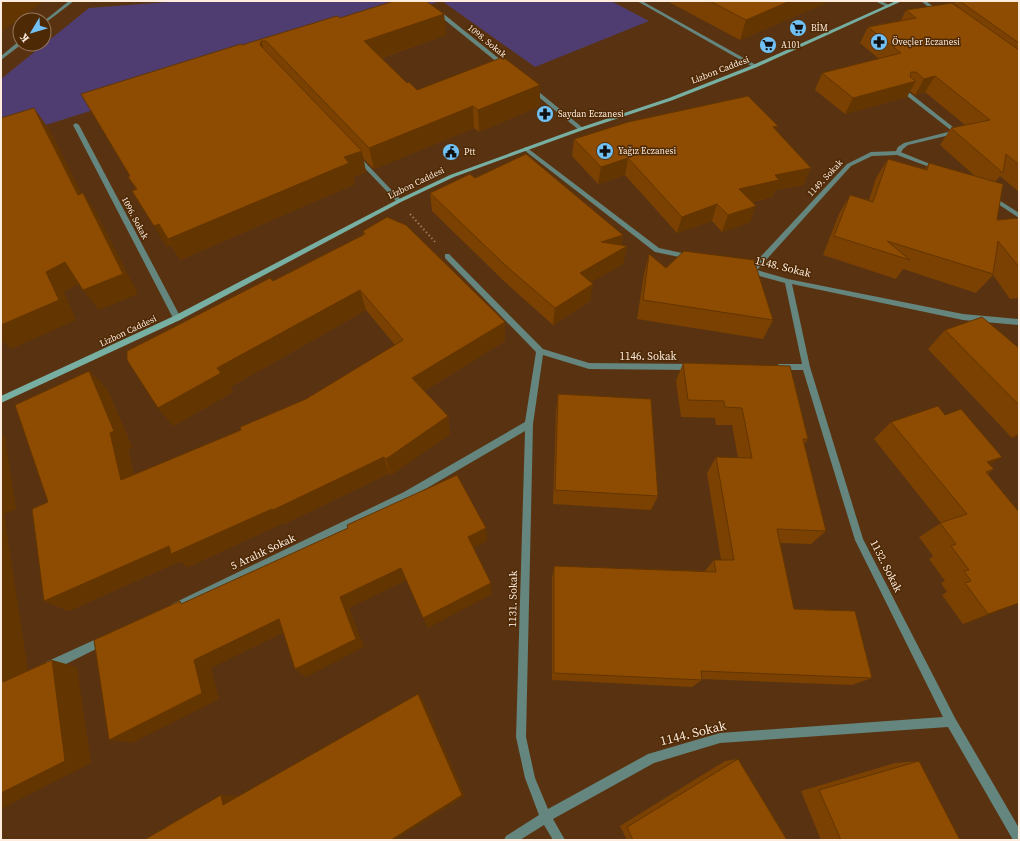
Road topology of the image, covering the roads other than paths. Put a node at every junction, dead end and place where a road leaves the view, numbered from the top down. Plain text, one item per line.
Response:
1 (72, 1) edge
2 (639, 1) edge
3 (877, 1) edge
4 (900, 1) edge
5 (923, 1) edge
6 (889, 6) junction
7 (438, 12) edge
8 (942, 15) edge
9 (52, 17) edge
10 (12, 49) edge
11 (1, 58) edge
12 (755, 66) junction
13 (510, 70) edge
14 (528, 85) edge
15 (904, 91) edge
16 (76, 125) dead end
17 (581, 129) junction
18 (526, 149) junction
19 (898, 153) junction
20 (356, 155) edge
21 (946, 172) edge
22 (984, 193) edge
23 (399, 201) junction
24 (1019, 216) edge
25 (447, 256) road end
26 (694, 258) edge
27 (737, 267) edge
28 (752, 270) junction
29 (788, 281) junction
30 (963, 317) junction
31 (177, 318) junction
32 (1019, 322) edge
33 (976, 327) edge
34 (540, 351) junction
35 (697, 367) edge
36 (767, 367) edge
37 (806, 367) junction
38 (1, 400) edge
39 (529, 424) junction
40 (166, 611) edge
41 (109, 639) edge
42 (44, 669) edge
43 (951, 722) junction
44 (546, 817) junction
45 (1019, 839) edge
46 (510, 840) edge
47 (559, 840) edge

1 - 9 street
2 - 12 street
3 - 6 street
4 - 6 main road, Lizbon Caddesi
5 - 8 street
6 - 12 main road, Lizbon Caddesi
7 - 13 street, 1098. Sokak
10 - 11 street
12 - 17 main road, Lizbon Caddesi
14 - 17 street
15 - 19 street
16 - 31 street, 1096. Sokak
17 - 18 main road, Lizbon Caddesi
18 - 23 main road, Lizbon Caddesi
18 - 26 street
19 - 21 street, 1149. Sokak
19 - 28 street, 1149. Sokak
20 - 23 street
22 - 24 street
23 - 31 main road, Lizbon Caddesi
25 - 34 street
27 - 28 street, 1148. Sokak
28 - 29 street, 1148. Sokak
29 - 30 street, 1148. Sokak
29 - 37 street, 1132. Sokak
30 - 32 street, 1148. Sokak
30 - 33 street
31 - 38 main road, Lizbon Caddesi
34 - 35 street, 1146. Sokak
34 - 39 street, 1131. Sokak
36 - 37 street
37 - 43 street, 1132. Sokak
39 - 40 street, 5 Aralık Sokak
39 - 44 street, 1131. Sokak
41 - 42 street
43 - 44 street, 1144. Sokak
43 - 45 street, 1132. Sokak
44 - 46 street, 1144. Sokak
44 - 47 street, 1131. Sokak

